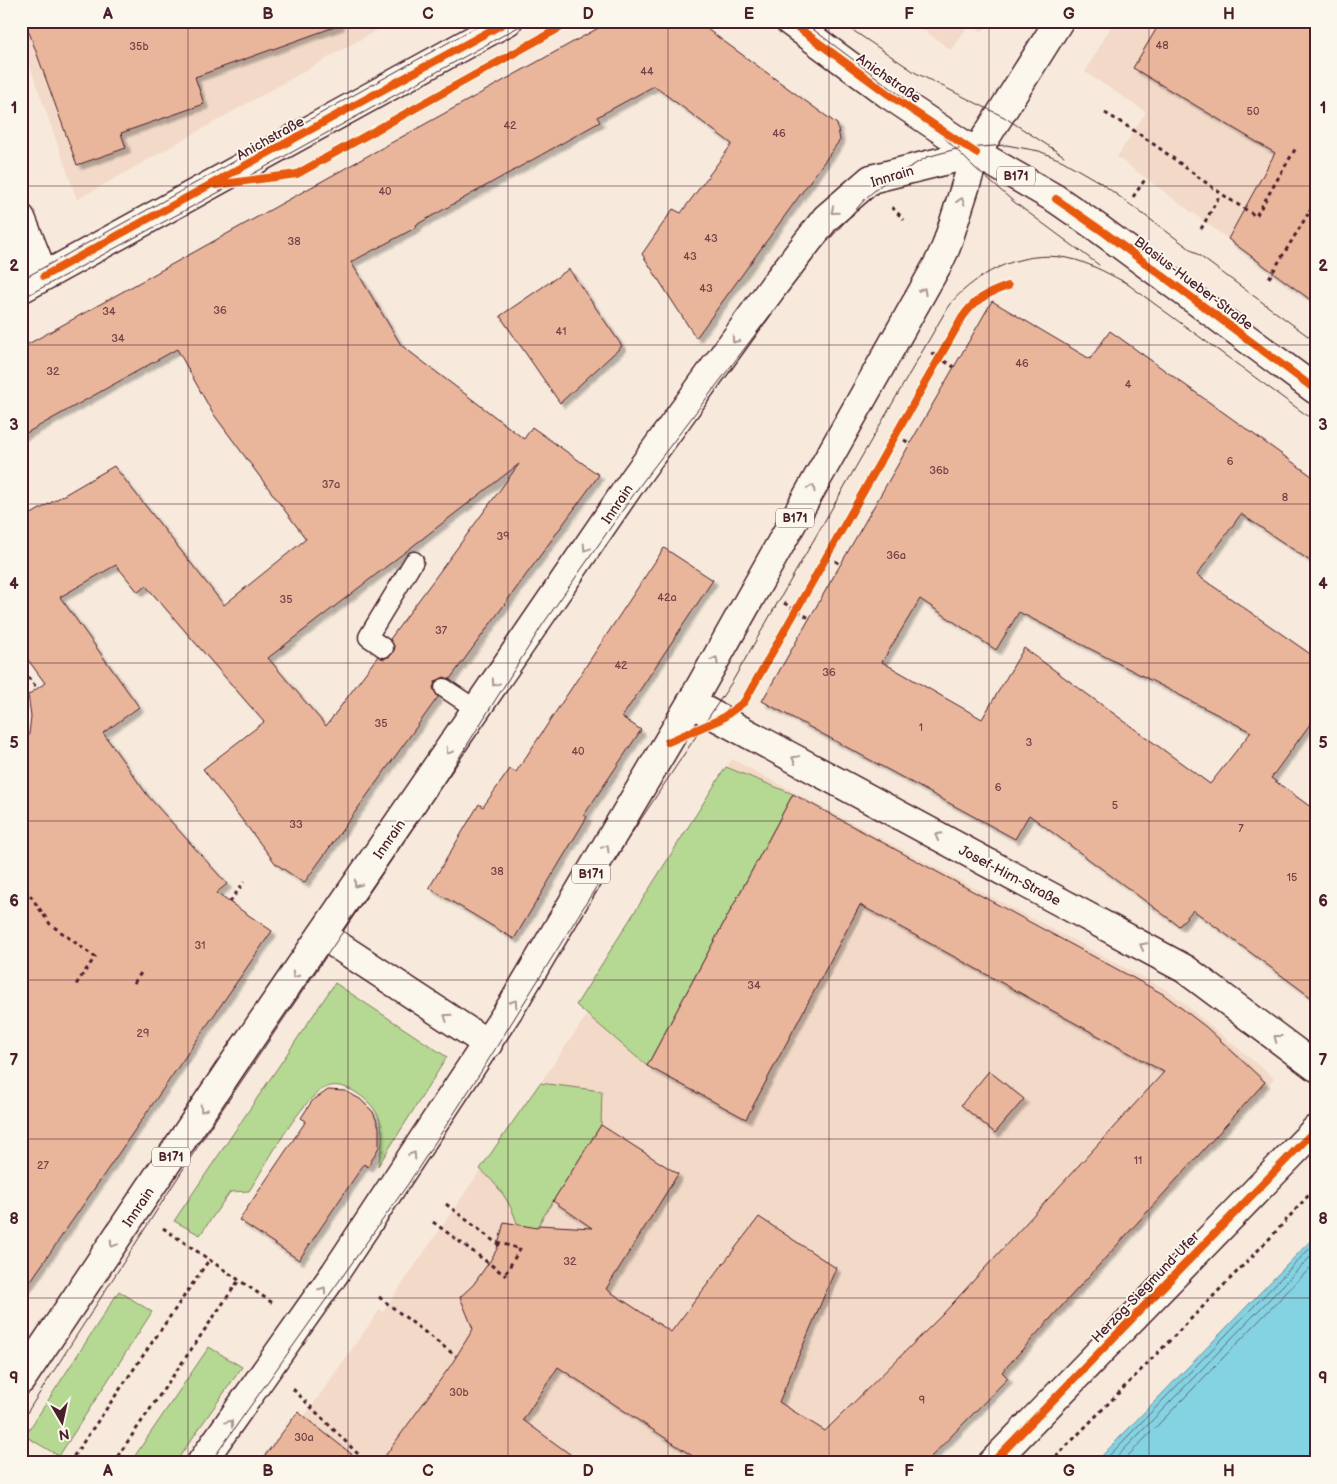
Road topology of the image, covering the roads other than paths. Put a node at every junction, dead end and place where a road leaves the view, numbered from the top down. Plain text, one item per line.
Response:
1 (508, 21) edge
2 (789, 21) edge
3 (1059, 21) edge
4 (976, 153) junction
5 (21, 218) edge
6 (33, 283) edge
7 (1316, 390) edge
8 (414, 561) dead end
9 (384, 648) dead end
10 (444, 688) dead end
11 (691, 703) junction
12 (477, 710) junction
13 (322, 934) junction
14 (488, 1044) junction
15 (1316, 1067) edge
16 (1316, 1129) edge
17 (21, 1380) edge
18 (201, 1463) edge
19 (992, 1463) edge

1 - 6 main road, Anichstraße
2 - 4 main road, Anichstraße
3 - 4 main road
4 - 7 main road, Blasius-Hueber-Straße / B171
11 -> 4 main road, B171
4 -> 12 main road, Innrain / B171
5 - 6 main road
8 - 9 lane
10 - 12 lane
14 -> 11 main road, B171
15 -> 11 main road, Josef-Hirn-Straße
12 -> 13 main road, Innrain / B171
14 -> 13 main road
13 -> 17 main road, Innrain / B171
18 -> 14 main road, B171
16 - 19 main road, Herzog-Siegmund-Ufer

